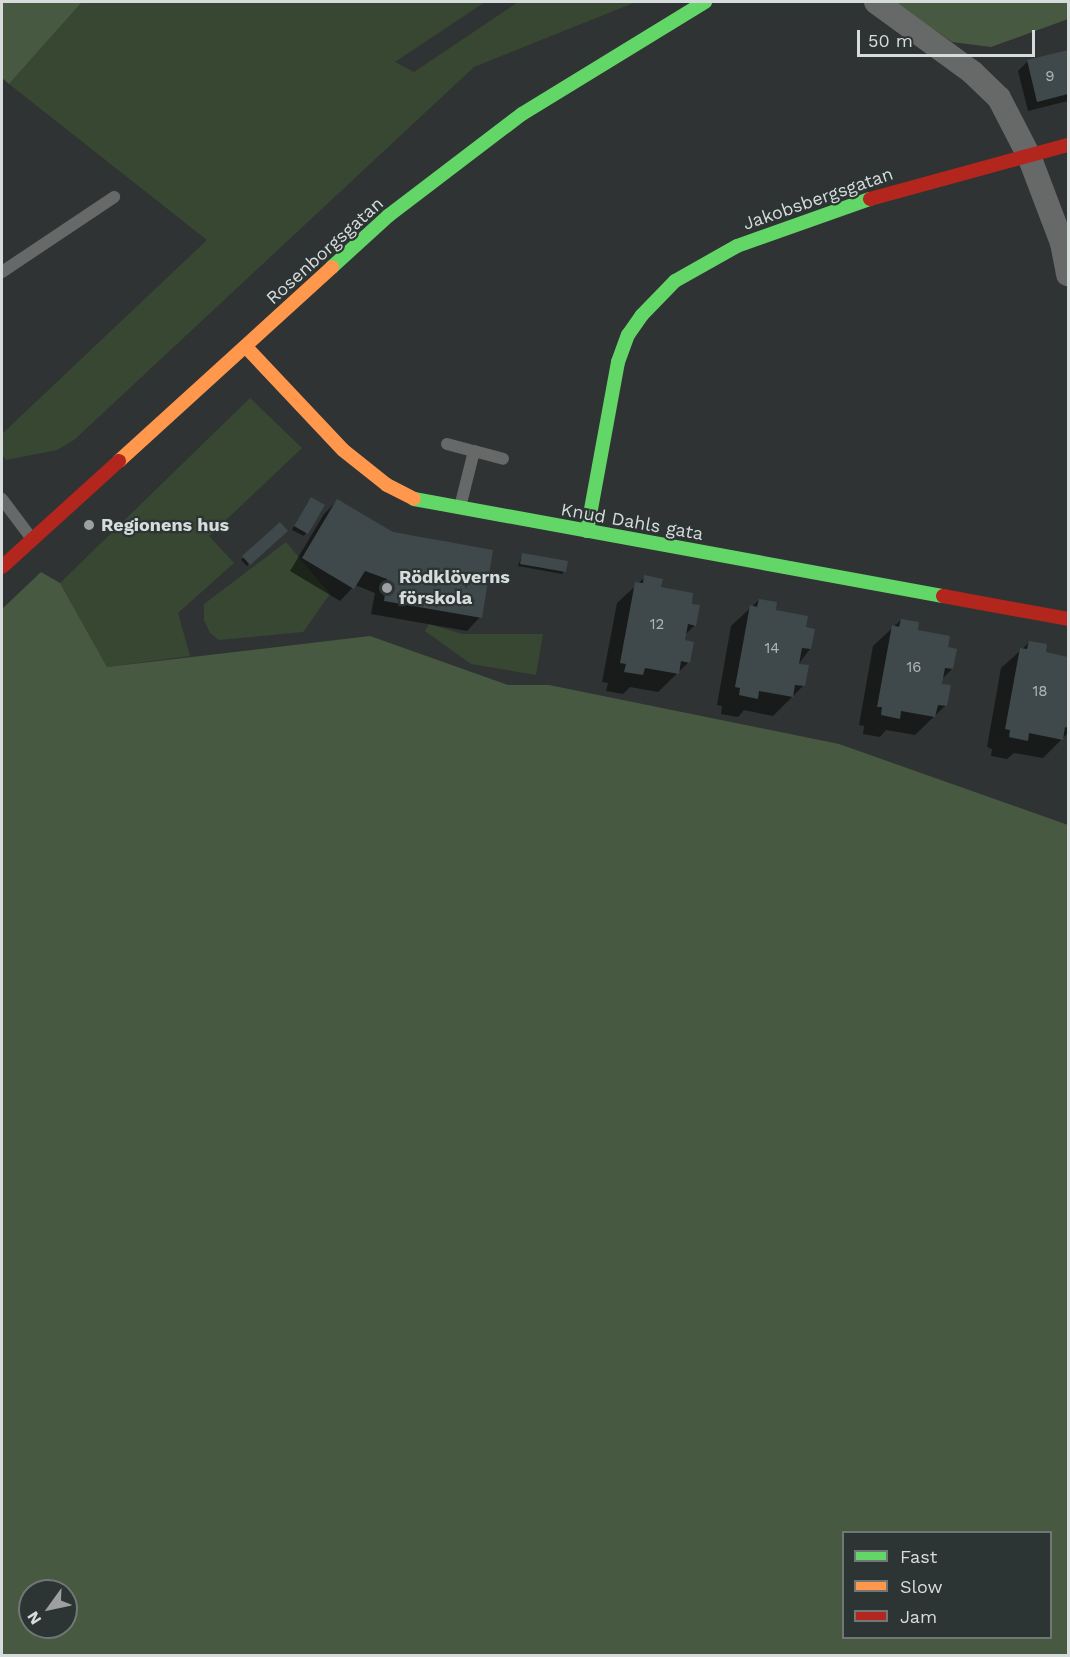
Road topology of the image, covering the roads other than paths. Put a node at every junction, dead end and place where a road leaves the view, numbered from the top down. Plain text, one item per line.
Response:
1 (705, 2) edge
2 (876, 2) edge
3 (1068, 145) edge
4 (1029, 156) junction
5 (114, 197) dead end
6 (2, 272) edge
7 (1068, 274) edge
8 (246, 347) junction
9 (447, 444) dead end
10 (474, 451) junction
11 (502, 459) dead end
12 (2, 499) edge
13 (459, 512) junction
14 (587, 531) junction
15 (33, 540) junction
16 (2, 567) edge
17 (1068, 619) edge

1 - 8 street, Rosenborgsgatan
2 - 4 street
3 - 4 street, Jakobsbergsgatan
4 - 7 street
4 - 14 street, Jakobsbergsgatan
5 - 6 lane
8 - 13 street, Knud Dahls gata
8 - 15 street, Rosenborgsgatan
9 - 10 lane
10 - 11 lane
10 - 13 lane
12 - 15 lane
13 - 14 street, Knud Dahls gata
14 - 17 street, Knud Dahls gata
15 - 16 street, Rosenborgsgatan

